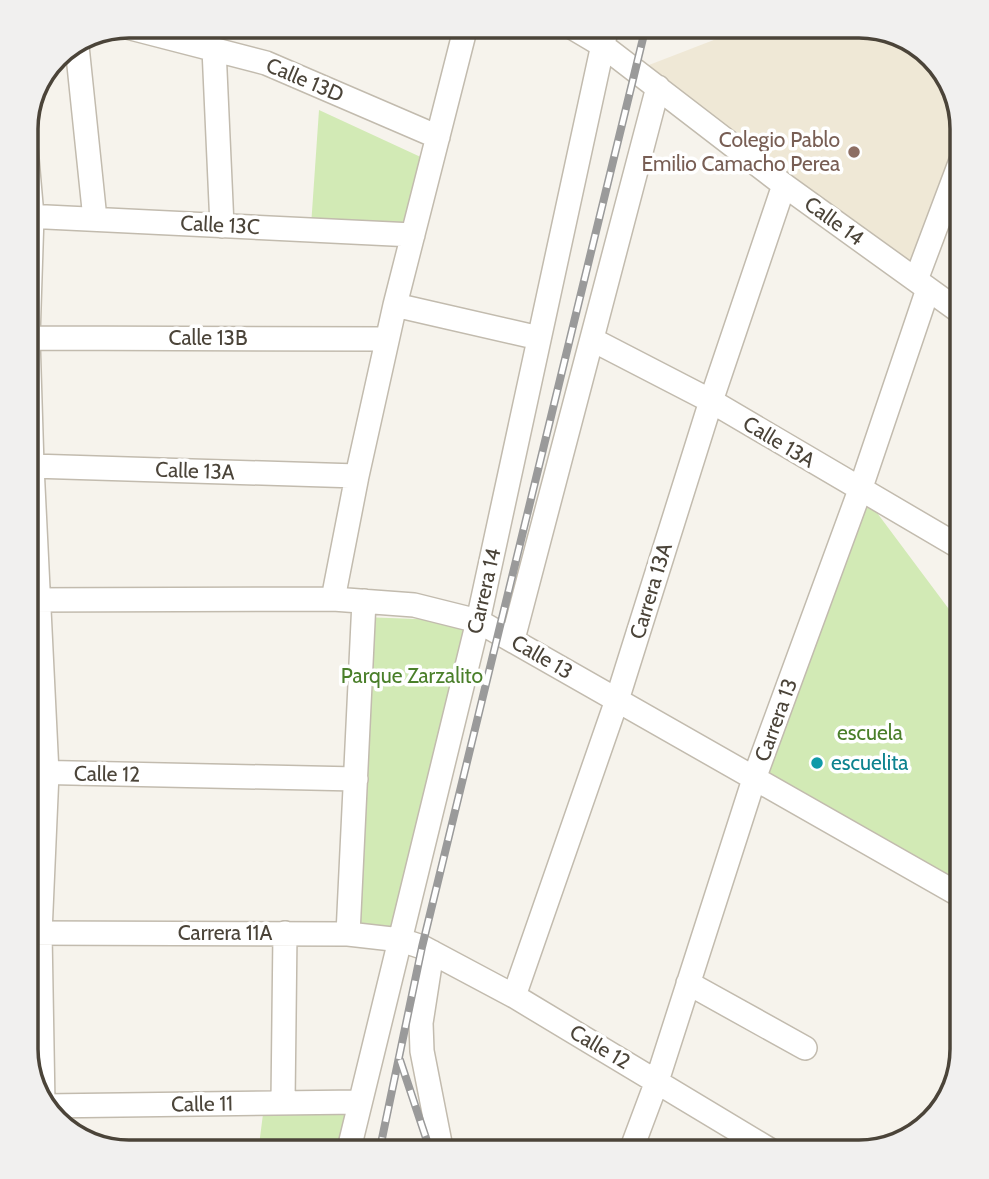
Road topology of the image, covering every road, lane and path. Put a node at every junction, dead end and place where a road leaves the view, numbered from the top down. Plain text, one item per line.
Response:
1 (171, 38) edge
2 (463, 38) edge
3 (604, 39) edge
4 (608, 39) edge
5 (214, 49) junction
6 (79, 55) edge
7 (658, 87) junction
8 (438, 137) junction
9 (784, 185) junction
10 (950, 196) edge
11 (39, 216) edge
12 (95, 219) junction
13 (222, 226) junction
14 (414, 235) junction
15 (922, 284) junction
16 (950, 304) edge
17 (395, 305) junction
18 (39, 338) edge
19 (540, 338) junction
20 (387, 339) junction
21 (593, 340) junction
22 (711, 401) junction
23 (39, 466) edge
24 (357, 475) junction
25 (860, 490) junction
26 (950, 542) edge
27 (333, 599) junction
28 (38, 600) edge
29 (364, 601) junction
30 (478, 621) junction
31 (513, 639) junction
32 (617, 701) junction
33 (38, 773) edge
34 (755, 776) junction
35 (356, 779) junction
36 (950, 889) edge
37 (38, 933) edge
38 (285, 933) junction
39 (348, 934) junction
40 (418, 946) junction
41 (688, 983) junction
42 (514, 996) junction
43 (38, 1020) edge
44 (805, 1048) dead end
45 (41, 1070) edge
46 (657, 1081) junction
47 (360, 1101) junction
48 (283, 1102) junction
49 (58, 1106) edge
50 (351, 1140) edge
51 (439, 1140) edge
52 (635, 1140) edge
53 (754, 1140) edge

1 - 5 street, Calle 13D
2 - 8 street
3 - 19 street, Carrera 14
4 - 7 street, Calle 14
5 - 8 street, Calle 13D
5 - 13 street
6 - 12 street
7 - 9 street, Calle 14
7 - 21 street, Carrera 14
8 - 14 street
9 - 15 street, Calle 14
9 - 22 street, Carrera 13A
10 - 15 street, Carrera 13
11 - 12 street, Calle 13C
12 - 13 street, Calle 13C
13 - 14 street, Calle 13C
14 - 17 street
15 - 16 street, Calle 14
15 - 25 street, Carrera 13
17 - 19 street
17 - 20 street
18 - 20 street, Calle 13B
19 - 30 street, Carrera 14
20 - 24 street
21 - 22 street, Calle 13A
21 - 31 street, Carrera 14
22 - 25 street, Calle 13A
22 - 32 street, Carrera 13A
23 - 24 street, Calle 13A
24 - 27 street
25 - 26 street, Calle 13A
25 - 34 street, Carrera 13
27 - 28 street, Calle 13
27 - 29 street, Calle 13
29 - 30 street, Calle 13
29 - 35 street
30 - 31 street, Calle 13
30 - 40 street, Carrera 14
31 - 32 street, Calle 13
32 - 34 street, Calle 13
32 - 42 street, Carrera 13A
33 - 35 street, Calle 12
34 - 36 street, Calle 13
34 - 41 street, Carrera 13
35 - 39 street
37 - 38 street, Carrera 11A
38 - 39 street, Carrera 11A
38 - 48 street
39 - 40 street, Carrera 11A
40 - 42 street, Calle 12
40 - 47 street, Carrera 14
40 - 51 street
41 - 44 street
41 - 46 street, Carrera 13
42 - 46 street, Calle 12
43 - 45 street
46 - 52 street, Carrera 13
46 - 53 street, Calle 12
47 - 48 street, Calle 11
47 - 50 street, Carrera 14
48 - 49 street, Calle 11

